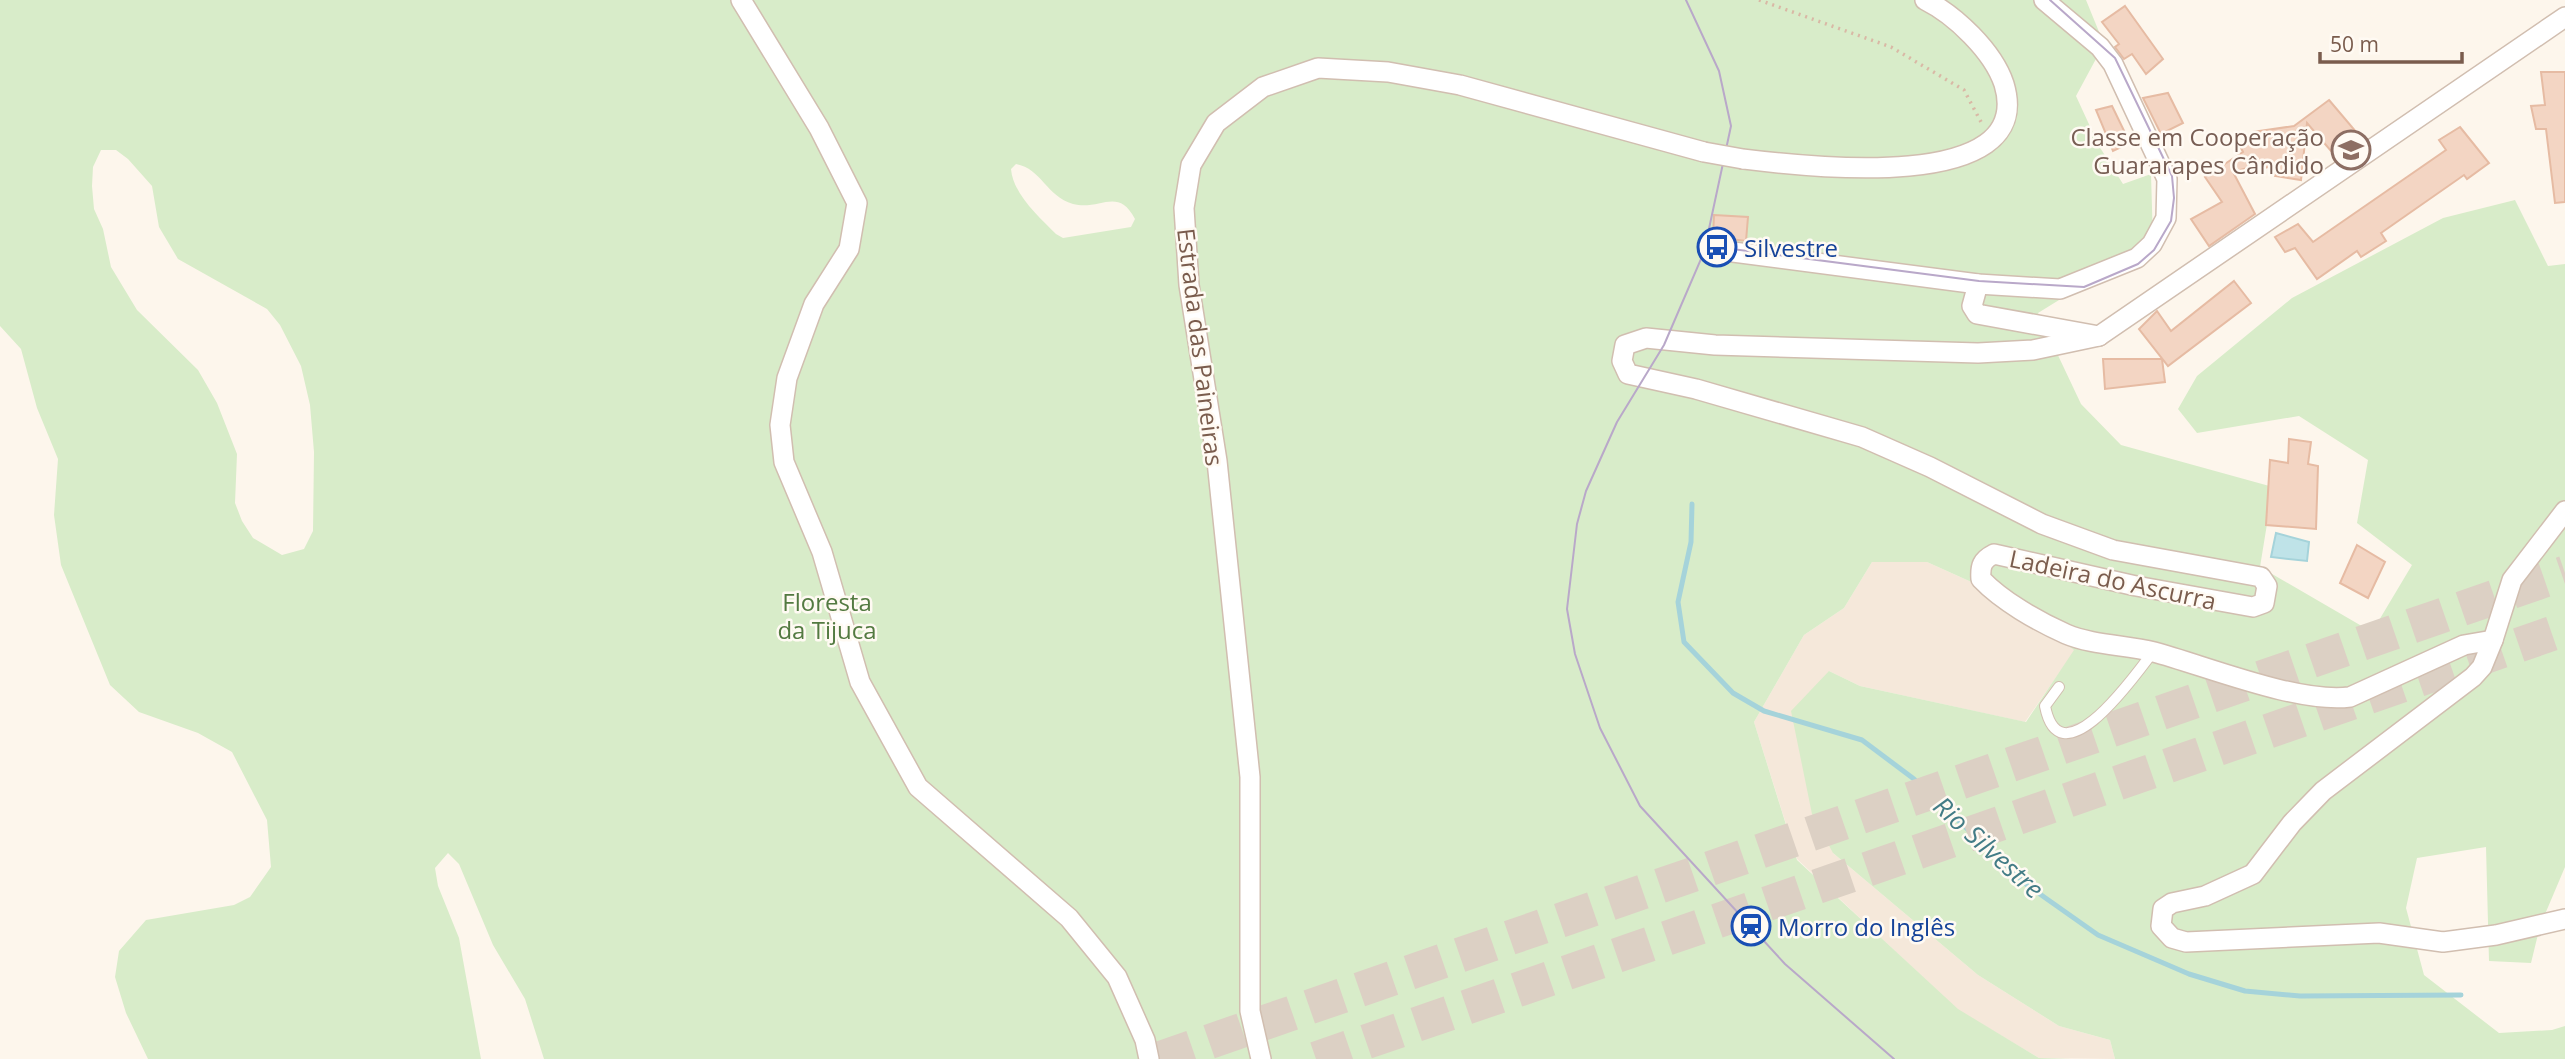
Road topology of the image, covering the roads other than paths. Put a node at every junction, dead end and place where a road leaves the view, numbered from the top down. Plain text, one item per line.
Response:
1 (741, 0) edge
2 (1925, 0) edge
3 (2044, 0) edge
4 (2565, 17) edge
5 (1710, 249) dead end
6 (1978, 285) junction
7 (2099, 336) junction
8 (2565, 511) edge
9 (2493, 640) junction
10 (2153, 652) junction
11 (2059, 687) dead end
12 (2565, 919) edge
13 (1149, 1059) edge
14 (1261, 1059) edge

1 - 13 street
2 - 14 street, Estrada das Paineiras, bridge
3 - 6 street
4 - 7 street
5 - 6 street
6 - 7 street
7 - 10 street, Ladeira do Ascurra
8 - 9 street
9 - 10 street, Ladeira do Ascurra
9 - 12 street
10 - 11 lane

